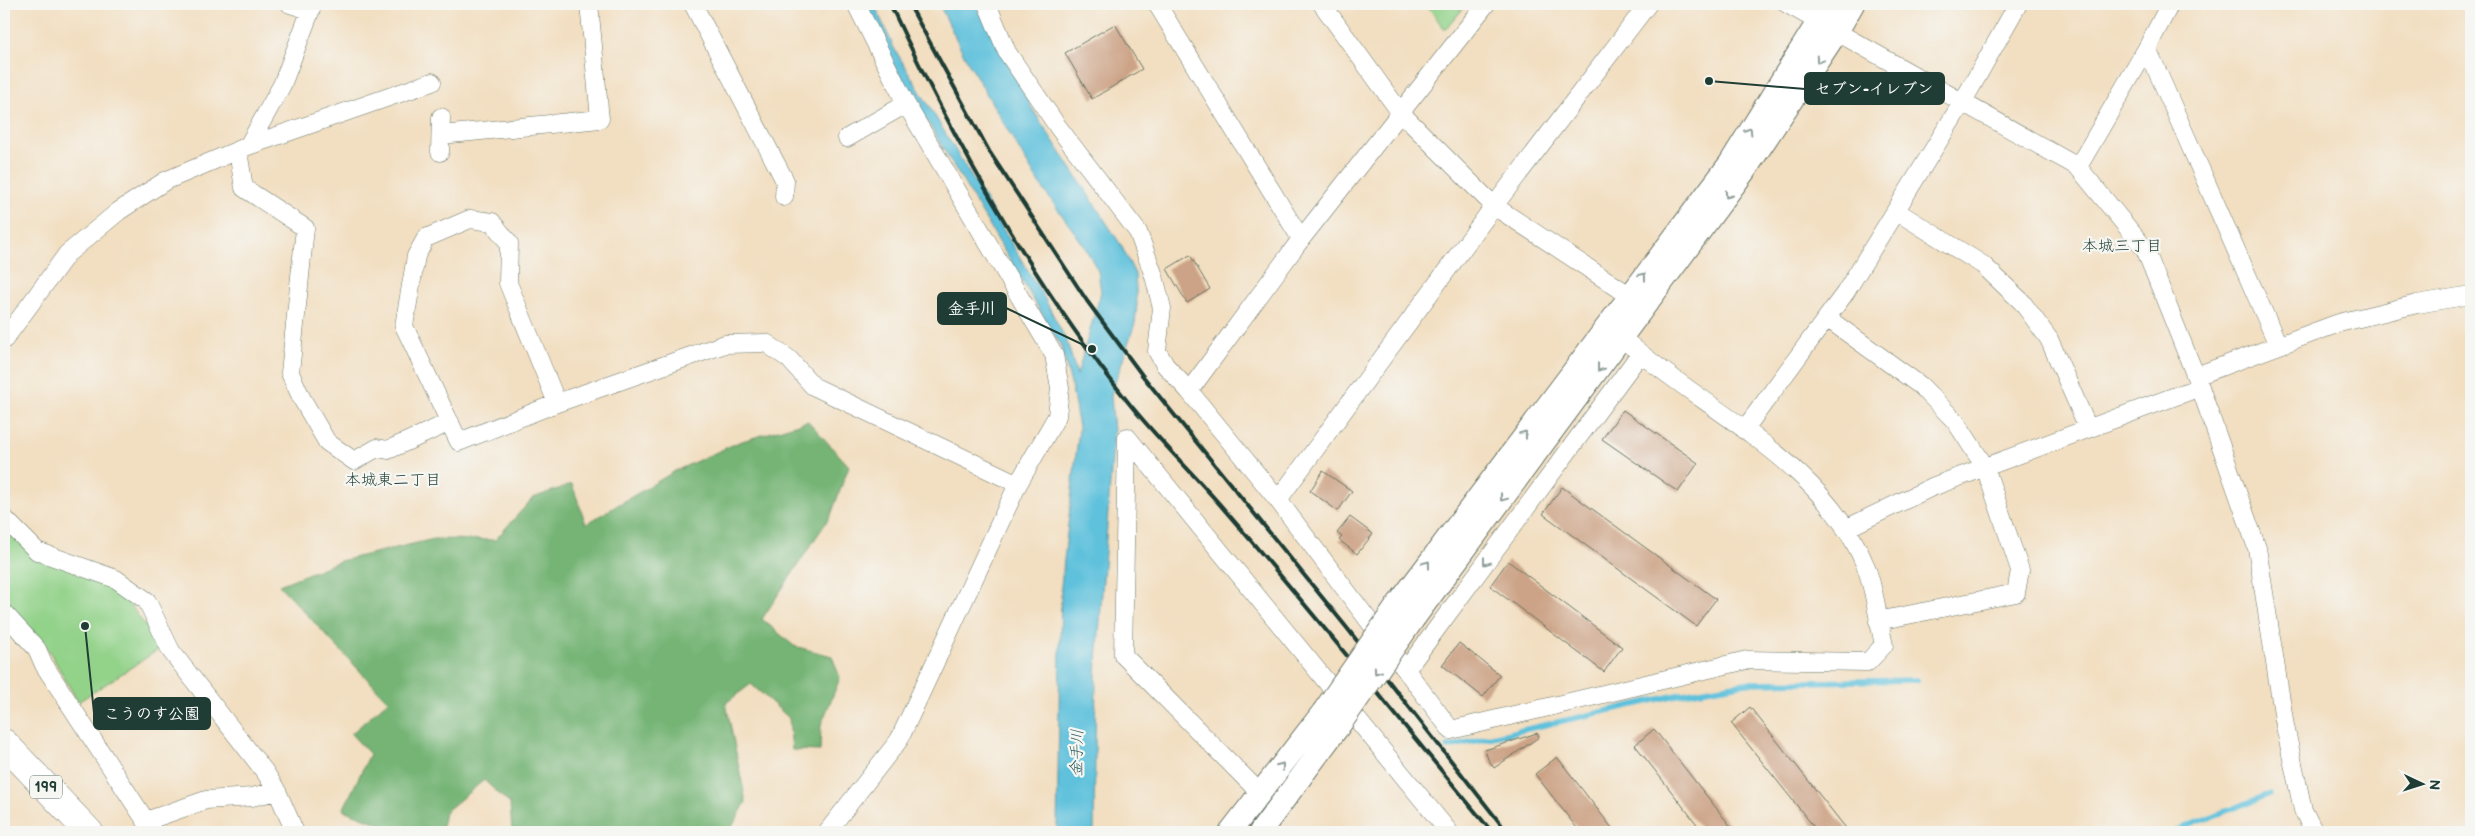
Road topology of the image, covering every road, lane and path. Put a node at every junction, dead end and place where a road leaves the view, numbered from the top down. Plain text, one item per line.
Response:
1 (290, 4) edge
2 (590, 4) edge
3 (693, 4) edge
4 (856, 4) edge
5 (987, 4) edge
6 (1157, 4) edge
7 (1322, 4) edge
8 (1486, 4) edge
9 (1648, 4) edge
10 (1787, 4) edge
11 (1853, 4) edge
12 (2018, 4) edge
13 (2170, 4) edge
14 (311, 7) edge
15 (1828, 19) edge
16 (2147, 48) junction
17 (432, 82) dead end
18 (1962, 103) junction
19 (906, 104) junction
20 (1400, 112) junction
21 (441, 117) dead end
22 (847, 138) dead end
23 (243, 148) junction
24 (2078, 167) junction
25 (784, 197) dead end
26 (1494, 206) junction
27 (1896, 211) junction
28 (1301, 239) junction
29 (2471, 295) edge
30 (1637, 301) junction
31 (1827, 318) junction
32 (1622, 338) junction
33 (4, 340) edge
34 (2278, 346) junction
35 (1640, 354) junction
36 (2198, 382) junction
37 (1189, 391) junction
38 (557, 403) junction
39 (450, 422) junction
40 (2088, 428) junction
41 (1744, 430) junction
42 (1986, 467) junction
43 (1018, 484) junction
44 (1278, 500) junction
45 (4, 518) edge
46 (1845, 528) junction
47 (1407, 610) junction
48 (4, 612) edge
49 (1878, 621) junction
50 (1406, 670) junction
51 (1331, 719) junction
52 (4, 743) edge
53 (277, 791) junction
54 (1260, 793) junction
55 (150, 826) edge
56 (89, 832) edge
57 (295, 832) edge
58 (827, 832) edge
59 (1230, 832) edge
60 (1260, 832) edge
61 (1449, 832) edge
62 (2314, 832) edge

1 - 14 street
2 - 21 street
3 - 25 street
4 - 19 street
5 - 37 street
6 - 28 street
7 - 20 street
8 - 20 street
9 - 26 street
10 - 15 street
11 - 15 street
12 - 18 street
13 - 16 street
14 - 23 street
15 - 18 street
15 - 30 street
16 - 24 street
16 - 34 street
17 - 23 street
18 - 24 street
18 - 27 street
19 - 22 street
19 - 43 street
20 - 26 street
20 - 28 street
23 - 33 street
23 - 39 street
24 - 36 street
26 - 30 street
26 - 44 street
27 - 31 street
27 - 40 street
28 - 37 street
29 - 34 street
30 - 32 street
47 -> 30 street
31 - 41 street
31 - 42 street
32 - 35 street
32 -> 47 street
34 - 36 street
35 - 41 street
35 -> 50 street
36 - 40 street
36 - 62 street
37 - 44 street
38 - 39 street
38 - 39 street
38 - 43 street
40 - 42 street
41 - 46 street
42 - 46 street
42 - 49 street
43 - 58 street
44 - 50 street
45 - 53 street
46 - 49 street
47 - 51 street, bridge
48 - 55 street
49 - 50 street
54 -> 51 street
51 - 60 street
52 - 56 highway, 199
53 - 55 street
53 - 57 street
54 - 59 street
54 - 61 street

